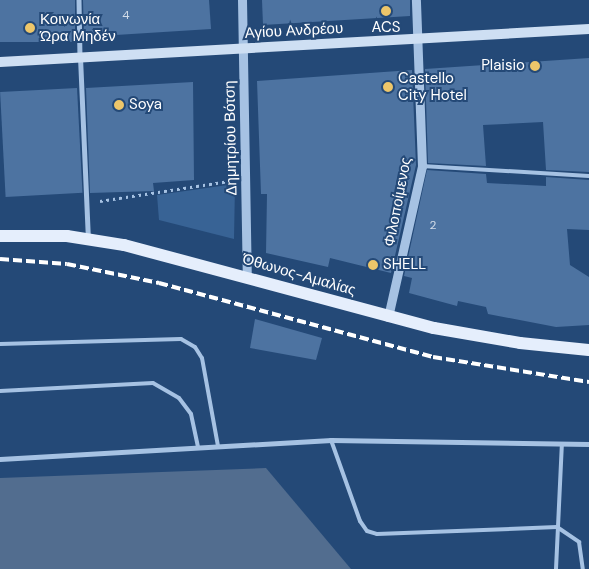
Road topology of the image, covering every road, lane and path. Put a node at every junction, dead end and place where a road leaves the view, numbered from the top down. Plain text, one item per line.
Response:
1 (78, 0) edge
2 (242, 0) edge
3 (416, 0) edge
4 (589, 29) edge
5 (417, 39) junction
6 (243, 48) junction
7 (80, 57) junction
8 (0, 62) edge
9 (422, 166) junction
10 (589, 176) edge
11 (245, 179) junction
12 (87, 203) junction
13 (0, 236) edge
14 (88, 238) junction
15 (247, 276) junction
16 (388, 317) junction
17 (0, 344) edge
18 (589, 350) edge
19 (0, 391) edge
20 (331, 440) junction
21 (562, 444) junction
22 (589, 444) edge
23 (218, 446) junction
24 (198, 447) junction
25 (0, 459) edge
26 (557, 527) junction
27 (556, 569) edge
28 (583, 569) edge

1 - 7 street
2 - 6 street, Δημητρίου Βότση
3 - 5 street, Φιλοποίμενος
4 - 5 main road, Αγίου Ανδρέου
5 - 6 main road, Αγίου Ανδρέου
5 - 9 street, Φιλοποίμενος
6 - 7 main road, Αγίου Ανδρέου
6 - 11 street, Δημητρίου Βότση
7 - 8 main road, Αγίου Ανδρέου
7 - 12 street
9 - 10 lane
9 - 16 street, Φιλοποίμενος
11 - 12 path
11 - 15 street, Δημητρίου Βότση
12 - 14 street
13 - 14 main road, Όθωνος-Αμαλίας
14 - 15 main road, Όθωνος-Αμαλίας
15 - 16 main road, Όθωνος-Αμαλίας
16 - 18 main road, Όθωνος-Αμαλίας
17 - 23 lane
19 - 24 lane
20 - 21 street
20 - 23 street
20 - 26 lane
21 - 22 street
21 - 26 lane
23 - 24 street
24 - 25 street
26 - 27 lane
26 - 28 lane

